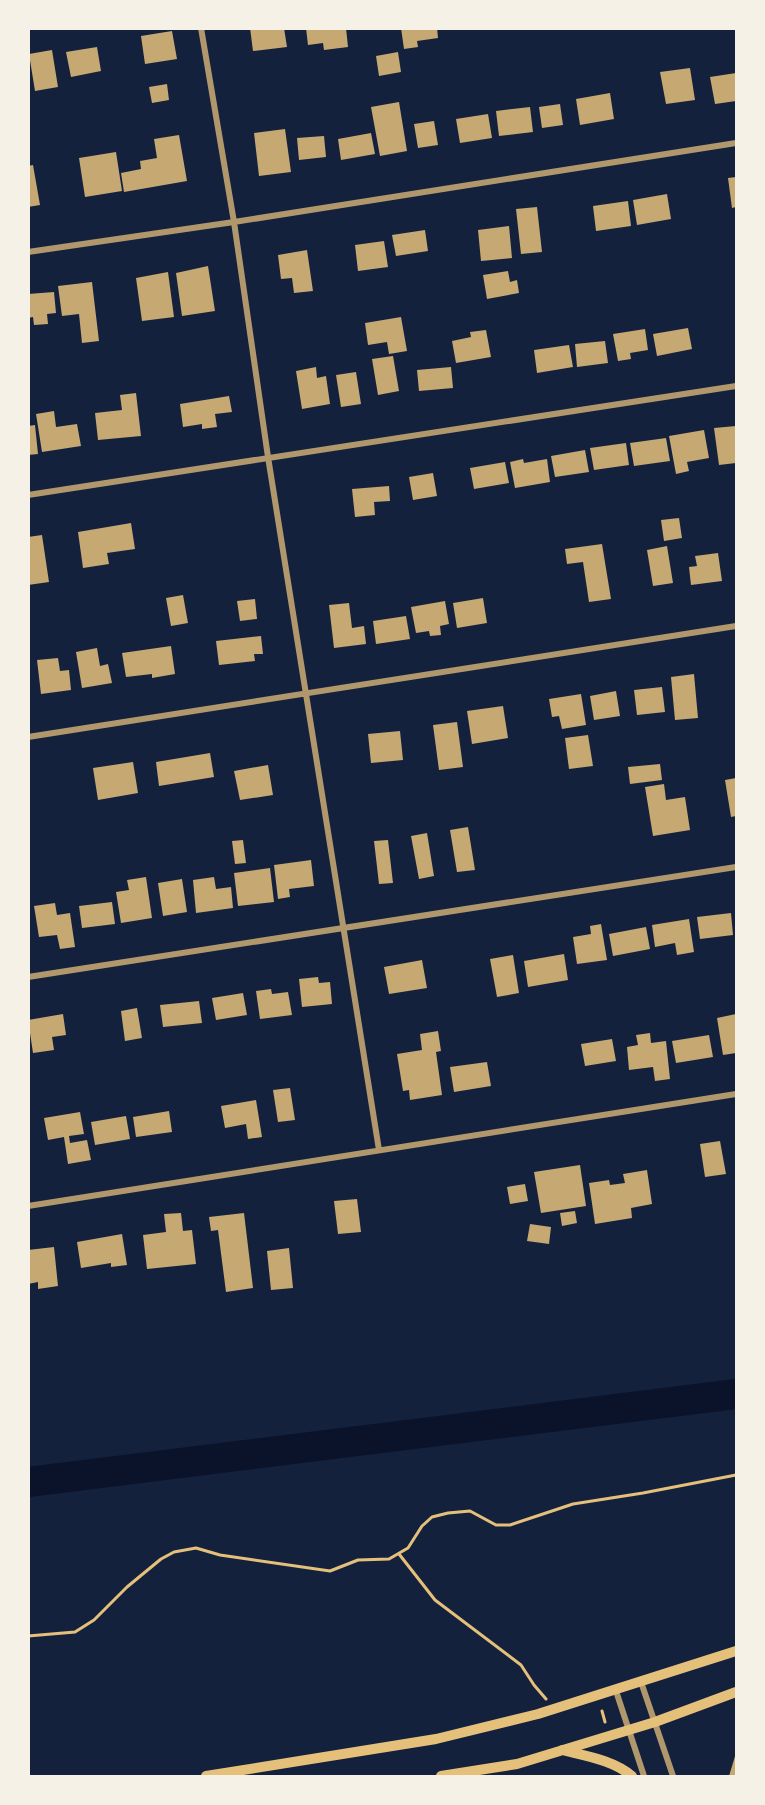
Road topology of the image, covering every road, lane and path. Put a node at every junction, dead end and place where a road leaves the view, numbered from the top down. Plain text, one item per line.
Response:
1 (201, 28) edge
2 (736, 143) edge
3 (234, 222) junction
4 (28, 252) edge
5 (736, 386) edge
6 (268, 457) junction
7 (28, 495) edge
8 (736, 626) edge
9 (305, 693) junction
10 (28, 737) edge
11 (736, 867) edge
12 (343, 928) junction
13 (28, 977) edge
14 (736, 1094) edge
15 (380, 1150) junction
16 (28, 1206) edge
17 (736, 1475) edge
18 (399, 1554) junction
19 (28, 1636) edge
20 (736, 1651) edge
21 (641, 1682) junction
22 (616, 1691) junction
23 (736, 1692) edge
24 (555, 1709) junction
25 (602, 1711) dead end
26 (605, 1722) dead end
27 (655, 1722) junction
28 (629, 1730) junction
29 (562, 1750) junction
30 (206, 1776) edge
31 (441, 1776) edge
32 (632, 1776) edge
33 (644, 1776) edge
34 (673, 1776) edge

1 - 3 street
2 - 3 street
3 - 4 street
3 - 6 street
5 - 6 street
6 - 7 street
6 - 9 street
8 - 9 street
9 - 10 street
9 - 12 street
11 - 12 street
12 - 13 street
12 - 15 street
14 - 15 street
15 - 16 street
17 - 18 path
18 - 19 path
18 - 24 path
20 - 21 main road
21 - 22 main road
21 - 27 street
22 - 24 main road
22 - 28 street
23 - 27 main road
24 - 30 main road
25 - 26 path
27 - 28 main road
27 - 34 street
28 - 29 main road
28 - 33 street
29 - 31 main road
29 - 32 main road

